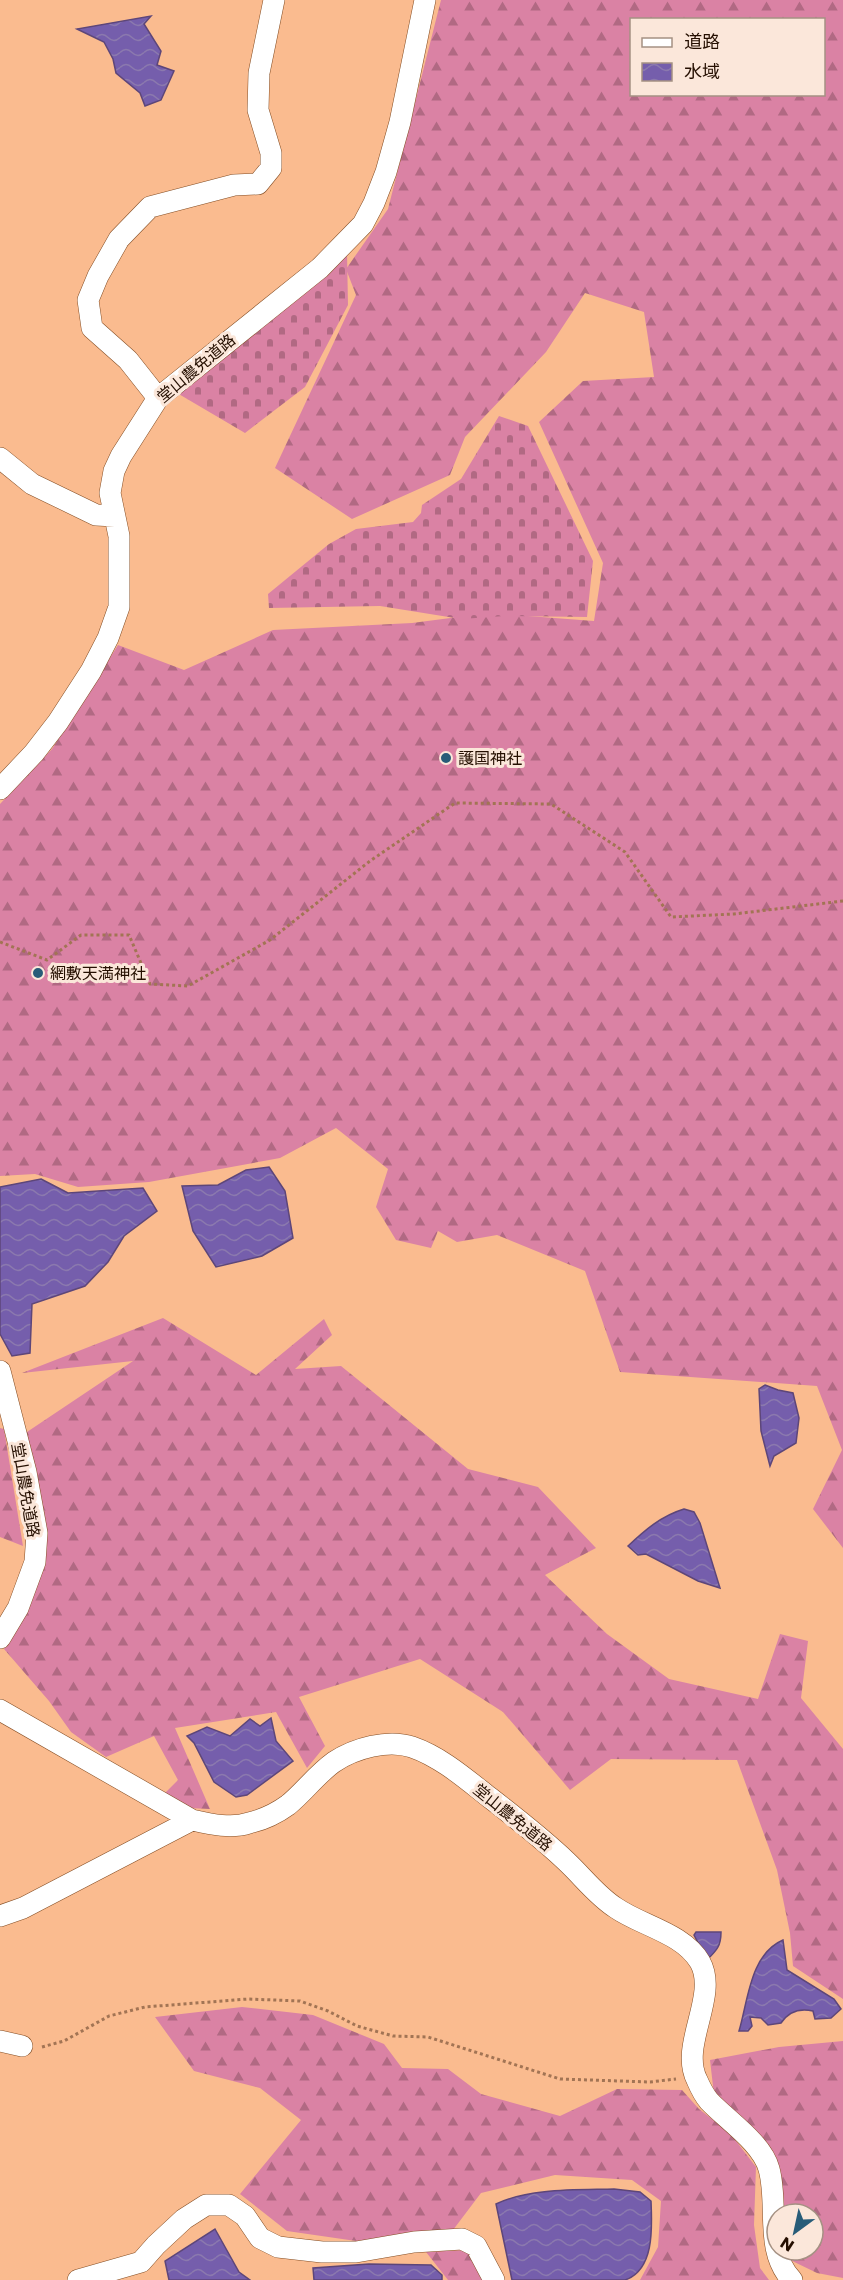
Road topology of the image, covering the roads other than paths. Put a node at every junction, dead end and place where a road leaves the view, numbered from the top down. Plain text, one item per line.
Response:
1 (274, 0) edge
2 (425, 0) edge
3 (158, 398) junction
4 (0, 458) edge
5 (115, 516) junction
6 (0, 789) edge
7 (0, 1371) edge
8 (4, 1400) edge
9 (0, 1638) edge
10 (0, 1710) edge
11 (192, 1820) junction
12 (0, 1916) edge
13 (0, 2041) edge
14 (22, 2046) road end
15 (78, 2280) edge
16 (494, 2280) edge
17 (792, 2280) edge

1 - 3 street
2 - 3 street, 堂山農免道路
3 - 5 street, 堂山農免道路
4 - 5 street
5 - 6 street, 堂山農免道路
7 - 8 street, 堂山農免道路
8 - 9 street, 堂山農免道路
10 - 11 street, 堂山農免道路
11 - 12 street
11 - 17 street, 堂山農免道路
13 - 14 street
15 - 16 street

